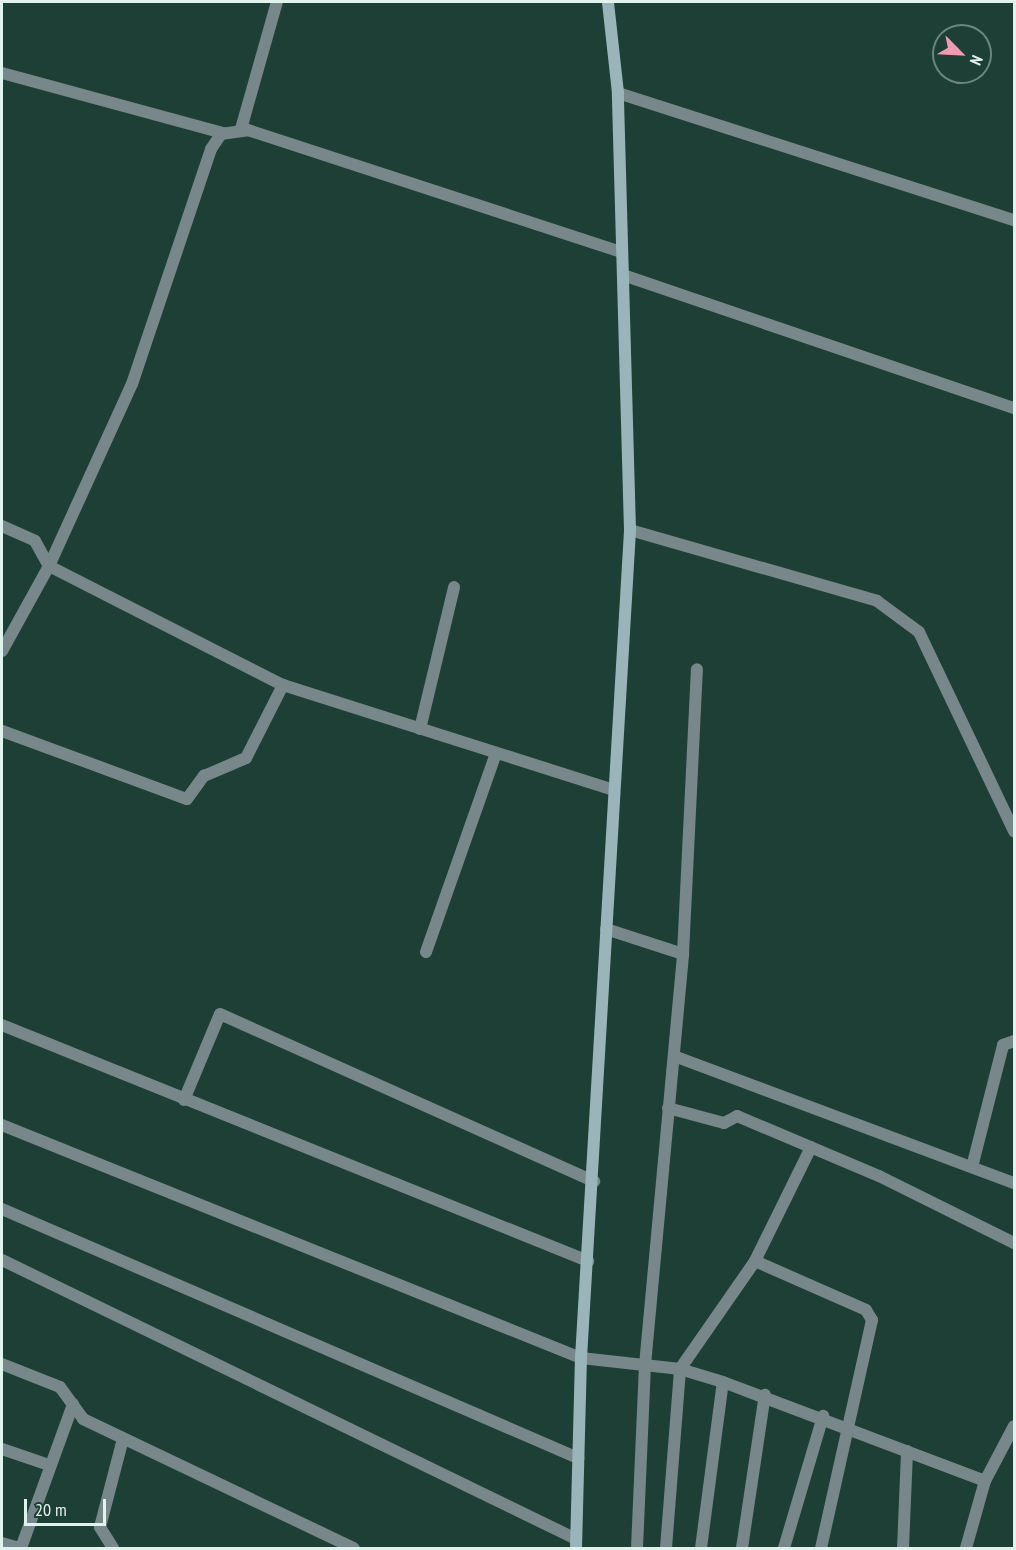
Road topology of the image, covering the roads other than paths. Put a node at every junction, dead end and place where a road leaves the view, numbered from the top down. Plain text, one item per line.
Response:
1 (277, 2) edge
2 (608, 2) edge
3 (2, 73) edge
4 (618, 93) junction
5 (241, 129) junction
6 (223, 133) junction
7 (1014, 220) edge
8 (622, 252) junction
9 (623, 275) junction
10 (1014, 408) edge
11 (2, 526) edge
12 (630, 530) junction
13 (49, 566) junction
14 (454, 587) dead end
15 (2, 651) edge
16 (697, 669) dead end
17 (283, 685) junction
18 (420, 729) junction
19 (2, 731) edge
20 (496, 753) junction
21 (614, 790) junction
22 (1014, 831) edge
23 (606, 929) junction
24 (426, 952) dead end
25 (683, 954) junction
26 (2, 1025) edge
27 (1014, 1041) edge
28 (674, 1056) junction
29 (184, 1100) junction
30 (668, 1108) junction
31 (2, 1125) edge
32 (811, 1147) junction
33 (972, 1167) junction
34 (594, 1181) junction
35 (1014, 1183) edge
36 (2, 1209) edge
37 (1014, 1243) edge
38 (2, 1260) edge
39 (588, 1261) junction
40 (755, 1261) junction
41 (581, 1358) junction
42 (2, 1364) edge
43 (645, 1365) junction
44 (680, 1369) junction
45 (723, 1382) junction
46 (765, 1395) junction
47 (73, 1404) junction
48 (823, 1416) junction
49 (1014, 1426) edge
50 (851, 1427) junction
51 (123, 1439) junction
52 (2, 1449) edge
53 (907, 1451) junction
54 (578, 1458) junction
55 (49, 1465) junction
56 (985, 1481) junction
57 (2, 1543) edge
58 (576, 1544) edge
59 (21, 1548) edge
60 (113, 1548) edge
61 (354, 1548) edge
62 (637, 1548) edge
63 (666, 1548) edge
64 (701, 1548) edge
65 (742, 1548) edge
66 (784, 1548) edge
67 (820, 1548) edge
68 (903, 1548) edge
69 (966, 1548) edge

1 - 5 street
2 - 4 main road
3 - 6 street
4 - 7 street
4 - 8 main road
5 - 6 street
5 - 8 street
6 - 13 street
8 - 9 main road
9 - 10 street
9 - 12 main road
11 - 13 street
12 - 21 main road
12 - 22 street
13 - 15 street
13 - 17 street
14 - 18 street
16 - 25 street
17 - 18 street
17 - 19 street
18 - 20 street
20 - 21 street
20 - 24 street
21 - 23 main road
23 - 25 street
23 - 34 main road
25 - 28 street
26 - 29 street
27 - 33 street
28 - 30 street
28 - 33 street
29 - 34 street
29 - 39 street
30 - 32 street
30 - 43 street
31 - 41 street
32 - 37 street
32 - 40 street
33 - 35 street
34 - 39 main road
36 - 54 street
38 - 58 street
39 - 41 main road
40 - 44 street
40 - 50 street
41 - 43 street
41 - 54 main road
42 - 47 street
43 - 44 street
43 - 62 street
44 - 45 street
44 - 63 street
45 - 46 street
45 - 64 street
46 - 48 street
46 - 65 street
47 - 51 street
47 - 55 street
48 - 50 street
48 - 66 street
49 - 56 street
50 - 53 street
50 - 67 street
51 - 60 street
51 - 61 street
52 - 55 street
53 - 56 street
53 - 68 street
54 - 58 main road
55 - 59 street
56 - 69 street
57 - 59 street

